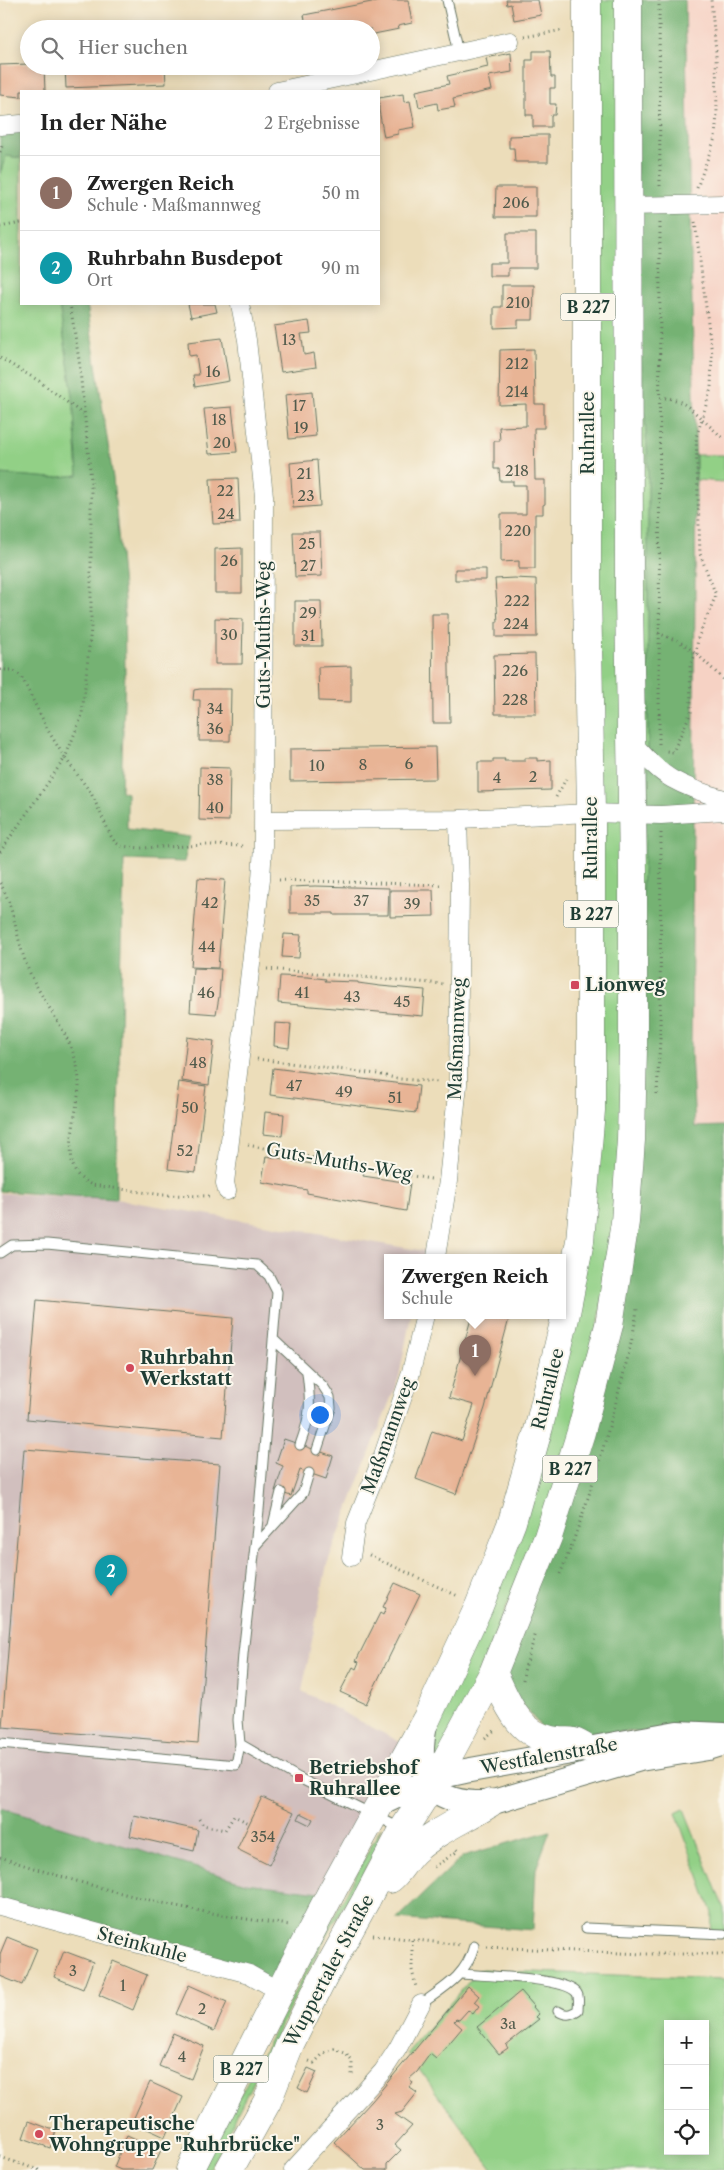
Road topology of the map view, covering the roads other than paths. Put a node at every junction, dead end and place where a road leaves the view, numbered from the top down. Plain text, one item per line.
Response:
1 (448, 0) edge
2 (587, 0) edge
3 (628, 0) edge
4 (510, 41) dead end
5 (459, 52) junction
6 (380, 69) edge
7 (352, 75) edge
8 (282, 90) edge
9 (20, 124) edge
10 (0, 126) edge
11 (724, 204) edge
12 (629, 206) junction
13 (240, 305) edge
14 (630, 741) junction
15 (724, 799) edge
16 (724, 811) edge
17 (591, 813) junction
18 (632, 815) junction
19 (724, 817) edge
20 (458, 819) junction
21 (264, 820) junction
22 (227, 1192) road end
23 (0, 1253) edge
24 (436, 1254) edge
25 (566, 1312) edge
26 (424, 1319) edge
27 (565, 1319) edge
28 (273, 1339) junction
29 (307, 1373) junction
30 (300, 1444) dead end
31 (318, 1450) dead end
32 (309, 1473) dead end
33 (281, 1492) dead end
34 (272, 1528) junction
35 (255, 1547) junction
36 (352, 1552) road end
37 (493, 1673) junction
38 (427, 1718) junction
39 (724, 1735) edge
40 (0, 1743) edge
41 (724, 1743) edge
42 (240, 1744) junction
43 (587, 1749) junction
44 (431, 1781) junction
45 (490, 1804) junction
46 (377, 1810) junction
47 (422, 1829) junction
48 (366, 1900) junction
49 (0, 1906) edge
50 (586, 1928) dead end
51 (724, 1934) edge
52 (474, 1946) road end
53 (462, 1974) junction
54 (287, 1980) junction
55 (421, 2004) joint
56 (558, 2012) dead end
57 (190, 2170) edge
58 (229, 2170) edge
59 (292, 2170) edge

1 - 5 lane
2 - 17 main road, Ruhrallee / B 227
3 - 12 main road, B 227
4 - 5 street
5 - 6 street
7 - 8 street
9 - 10 street
11 - 12 street
12 - 14 main road, B 227
13 - 21 street, Guts-Muths-Weg
14 - 15 street
14 - 18 main road, B 227
16 - 18 street
16 - 19 lane
17 - 18 street
17 - 20 street
17 - 25 main road, Ruhrallee / B 227
18 - 37 main road, B 227
20 - 21 street
20 - 24 street, Maßmannweg
21 - 22 street, Guts-Muths-Weg
23 - 28 lane
26 - 36 street, Maßmannweg
27 - 38 main road, Ruhrallee / B 227
28 - 29 lane
28 - 35 lane
29 - 30 lane
29 - 31 lane
32 - 34 lane
33 - 34 lane
34 - 35 lane
35 - 42 lane
37 - 43 main road
37 - 44 main road, B 227
38 - 44 main road
38 - 46 main road, Ruhrallee / B 227
39 - 43 main road, Westfalenstraße
40 - 42 lane
41 - 45 main road, Westfalenstraße
42 - 46 lane
43 - 44 main road, Westfalenstraße
44 - 45 main road, Westfalenstraße
44 - 46 main road, Westfalenstraße
44 - 47 main road, Wuppertaler Straße / B 227
45 - 47 main road
46 - 47 lane
46 - 54 main road, Wuppertaler Straße / B 227, bridge
47 - 48 main road, Wuppertaler Straße / B 227
47 - 48 main road
48 - 58 main road, Wuppertaler Straße / B 227, bridge
49 - 54 street, Steinkuhle
50 - 51 lane
52 - 53 lane
53 - 55 lane
53 - 56 lane
54 - 57 main road, Wuppertaler Straße / B 227
55 - 59 street

